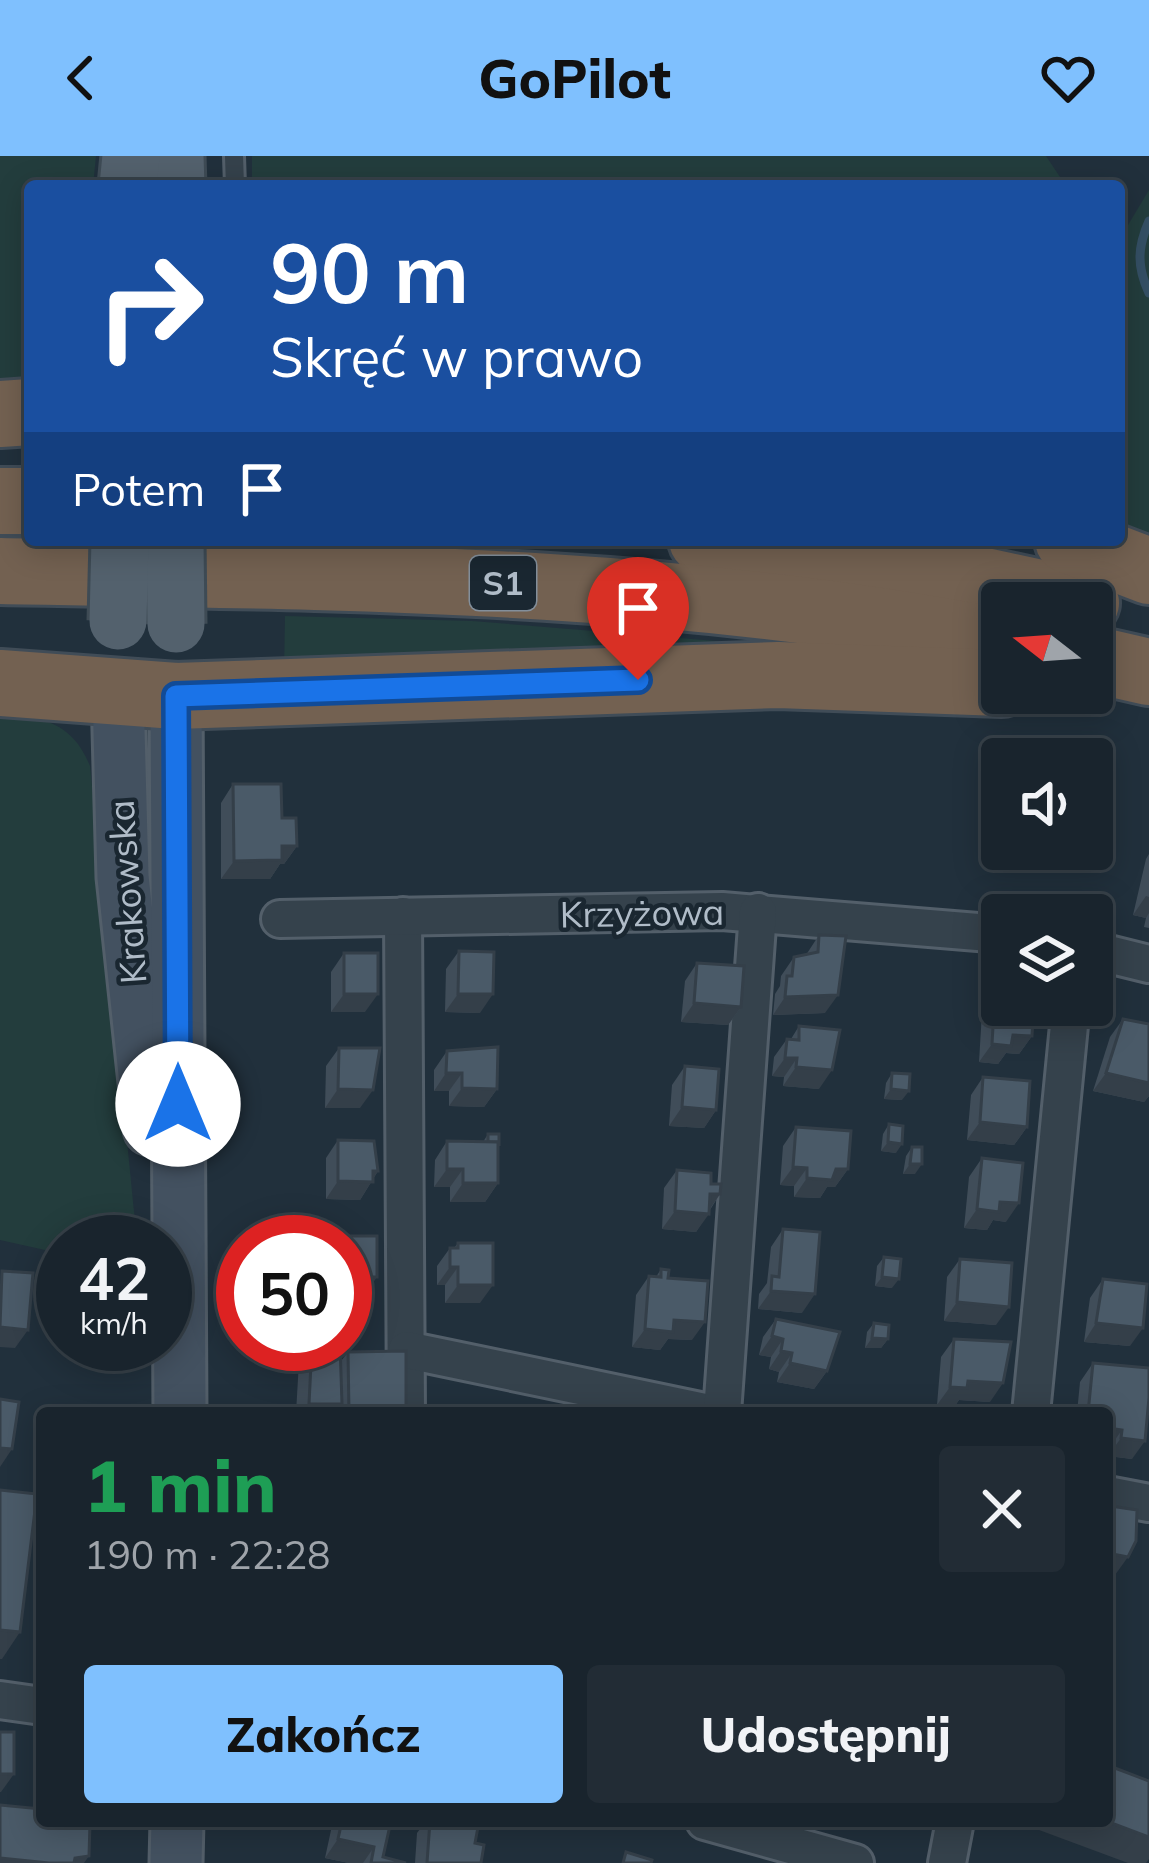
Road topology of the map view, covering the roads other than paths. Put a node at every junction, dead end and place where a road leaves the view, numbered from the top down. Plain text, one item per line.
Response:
1 (120, 546) edge
2 (175, 546) edge
3 (746, 546) edge
4 (1084, 546) edge
5 (0, 571) edge
6 (1149, 571) edge
7 (990, 582) edge
8 (1113, 610) edge
9 (1149, 618) edge
10 (981, 639) edge
11 (1113, 664) edge
12 (1149, 673) edge
13 (981, 682) edge
14 (0, 683) edge
15 (1113, 694) edge
16 (147, 695) junction
17 (1149, 698) edge
18 (758, 913) junction
19 (404, 916) junction
20 (280, 919) dead end
21 (981, 932) edge
22 (1113, 955) edge
23 (1149, 964) edge
24 (1069, 1026) edge
25 (162, 1215) edge
26 (173, 1215) edge
27 (406, 1350) junction
28 (179, 1371) edge
29 (179, 1407) edge
30 (406, 1407) edge
31 (681, 1407) edge
32 (722, 1407) edge
33 (1032, 1407) edge
34 (1113, 1496) edge
35 (1149, 1502) edge
36 (0, 1700) edge
37 (36, 1705) edge
38 (176, 1827) edge
39 (727, 1827) edge
40 (954, 1827) edge
41 (176, 1863) edge
42 (856, 1863) edge
43 (947, 1863) edge

1 - 16 main road, Krakowska, bridge
2 - 16 main road, Krakowska, bridge
3 - 7 highway
4 - 6 highway
5 - 10 highway, S1
8 - 9 highway
11 - 12 highway
13 - 16 highway
14 - 16 highway
15 - 17 highway
16 - 25 main road, Krakowska
16 - 26 main road, Krakowska
18 - 19 street, Krzyżowa
18 - 21 street, Krzyżowa
18 - 32 street
19 - 20 street, Krzyżowa
19 - 27 street
22 - 23 street
24 - 33 street
27 - 30 street
27 - 31 street
28 - 29 main road, Krakowska
34 - 35 street
36 - 37 street
38 - 41 main road
39 - 42 street
40 - 43 street

